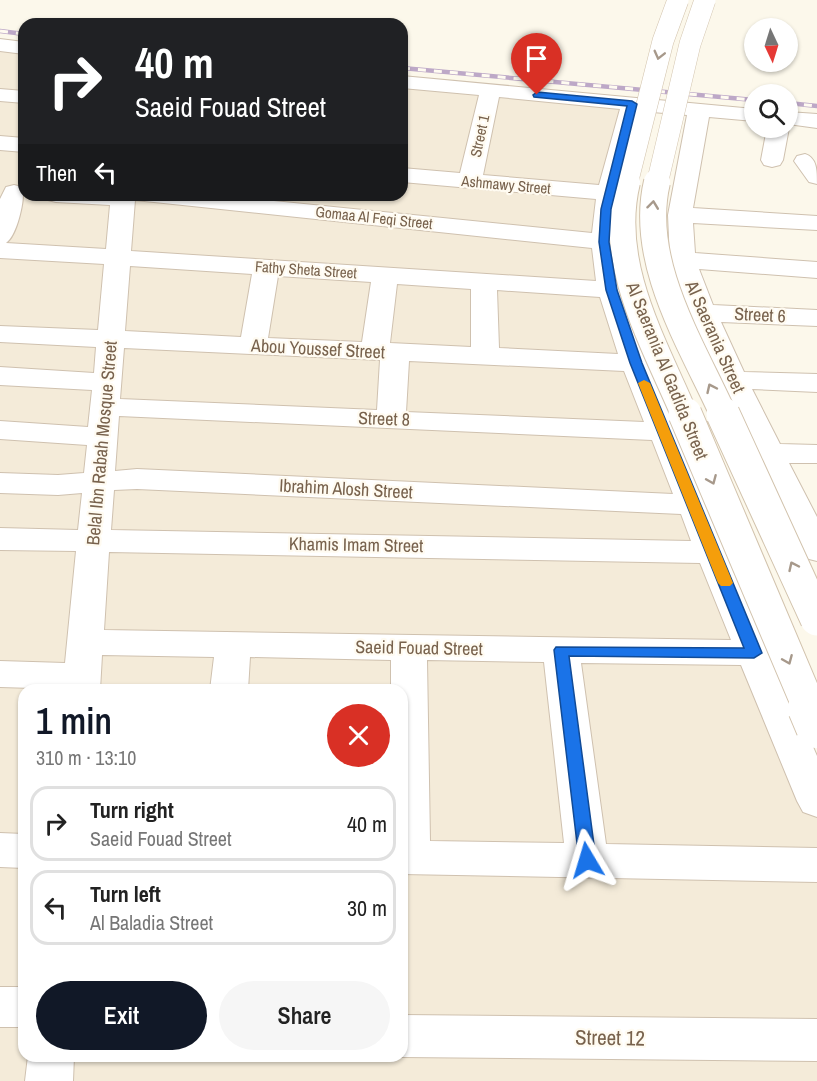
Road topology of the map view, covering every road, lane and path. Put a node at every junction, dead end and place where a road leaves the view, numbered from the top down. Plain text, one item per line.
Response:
1 (678, 0) edge
2 (705, 0) edge
3 (0, 45) edge
4 (18, 47) edge
5 (408, 83) edge
6 (490, 91) junction
7 (632, 104) junction
8 (699, 110) junction
9 (744, 114) edge
10 (798, 119) edge
11 (817, 121) edge
12 (776, 138) edge
13 (772, 160) dead end
14 (408, 176) edge
15 (465, 181) junction
16 (13, 192) edge
17 (609, 193) junction
18 (129, 201) edge
19 (184, 201) edge
20 (680, 215) junction
21 (817, 223) edge
22 (453, 226) junction
23 (0, 237) edge
24 (604, 242) junction
25 (0, 250) edge
26 (118, 258) junction
27 (683, 260) junction
28 (266, 268) junction
29 (817, 270) edge
30 (385, 275) junction
31 (484, 282) junction
32 (611, 290) junction
33 (704, 313) junction
34 (817, 318) edge
35 (0, 334) edge
36 (112, 339) junction
37 (253, 346) junction
38 (385, 352) junction
39 (485, 356) junction
40 (636, 363) junction
41 (0, 376) edge
42 (733, 380) junction
43 (817, 383) edge
44 (106, 394) junction
45 (391, 419) junction
46 (0, 430) edge
47 (664, 432) junction
48 (102, 437) junction
49 (769, 453) junction
50 (817, 454) edge
51 (99, 482) junction
52 (0, 483) edge
53 (693, 505) junction
54 (813, 534) edge
55 (0, 539) edge
56 (93, 539) junction
57 (713, 552) junction
58 (817, 619) edge
59 (233, 645) junction
60 (409, 647) junction
61 (561, 650) junction
62 (754, 653) junction
63 (82, 669) edge
64 (0, 674) edge
65 (230, 684) edge
66 (408, 717) edge
67 (817, 727) edge
68 (817, 801) edge
69 (0, 850) edge
70 (18, 850) edge
71 (408, 857) edge
72 (587, 860) junction
73 (817, 865) edge
74 (0, 1007) edge
75 (18, 1007) edge
76 (408, 1036) edge
77 (817, 1040) edge
78 (51, 1062) edge
79 (49, 1081) edge

1 -> 67 street, Al Saerania Al Gadida Street, bridge
58 -> 2 street, Al Saerania Al Gadida Street, bridge
3 - 4 street
5 - 6 street
6 - 7 street
6 - 15 street, Street 1
7 - 8 street
7 - 17 street
8 - 9 street
8 - 20 street, Al Saerania Street
10 - 11 street
12 - 13 street
14 - 15 street, Ashmawy Street
15 - 17 street, Ashmawy Street
15 - 22 street, Street 1
16 - 23 street
17 - 24 street
18 - 26 street, Belal Ibn Rabah Mosque Street
19 - 22 street, Gomaa Al Feqi Street
20 - 21 street
20 - 27 street, Al Saerania Street
22 - 24 street, Gomaa Al Feqi Street
24 - 32 street
25 - 26 street, Fathy Sheta Street
26 - 28 street, Fathy Sheta Street
26 - 36 street, Belal Ibn Rabah Mosque Street
27 - 29 street
27 - 33 street, Al Saerania Street
28 - 30 street, Fathy Sheta Street
28 - 37 street
30 - 31 street, Fathy Sheta Street
30 - 38 street
31 - 32 street, Fathy Sheta Street
31 - 39 street
32 - 40 street
33 - 34 street, Street 6
33 - 42 street, Al Saerania Street
35 - 36 street, Abou Youssef Street
36 - 37 street, Abou Youssef Street
36 - 44 street, Belal Ibn Rabah Mosque Street
37 - 38 street, Abou Youssef Street
38 - 39 street, Abou Youssef Street
38 - 45 street
39 - 40 street, Abou Youssef Street
40 - 47 street
41 - 44 street, Street 8
42 - 43 street
42 - 49 street, Al Saerania Street
44 - 45 street, Street 8
44 - 48 street, Belal Ibn Rabah Mosque Street
45 - 47 street, Street 8
46 - 48 street
47 - 53 street
48 - 51 street, Belal Ibn Rabah Mosque Street
49 - 50 street
49 - 54 street, Al Saerania Street
51 - 52 street, Ibrahim Alosh Street
51 - 53 street, Ibrahim Alosh Street
51 - 56 street, Belal Ibn Rabah Mosque Street
53 - 57 street
55 - 56 street, Khamis Imam Street
56 - 57 street, Khamis Imam Street
56 - 63 street, Belal Ibn Rabah Mosque Street
57 - 62 street
59 - 60 street, Saeid Fouad Street
59 - 63 street, Saeid Fouad Street
59 - 65 street
60 - 61 street, Saeid Fouad Street
60 - 66 street
61 - 62 street, Saeid Fouad Street
61 - 72 street
62 - 68 street
63 - 64 street, Saeid Fouad Street
69 - 70 street
71 - 72 street
72 - 73 street
74 - 75 street
76 - 77 street, Street 12
78 - 79 street

